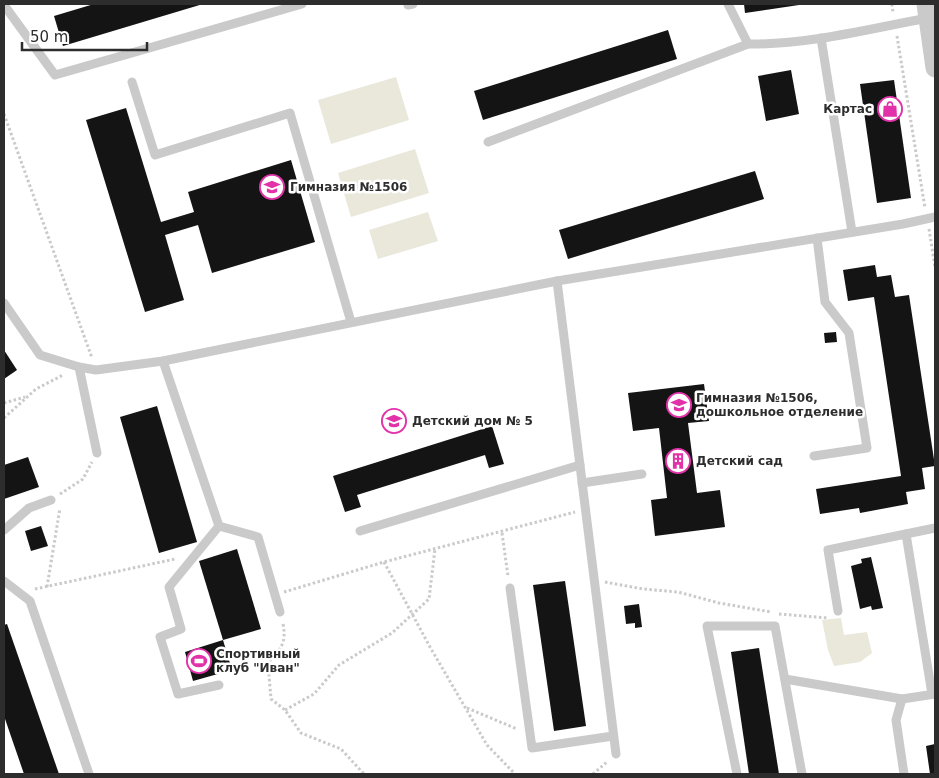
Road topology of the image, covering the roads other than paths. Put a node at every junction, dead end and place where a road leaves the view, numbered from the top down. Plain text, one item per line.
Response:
1 (302, 4) edge
2 (728, 4) edge
3 (4, 5) edge
4 (927, 11) edge
5 (821, 38) junction
6 (748, 44) junction
7 (935, 68) edge
8 (132, 82) dead end
9 (488, 142) dead end
10 (931, 218) edge
11 (852, 232) junction
12 (817, 238) junction
13 (557, 281) junction
14 (4, 303) edge
15 (351, 322) junction
16 (162, 361) junction
17 (79, 367) junction
18 (97, 453) road end
19 (814, 456) dead end
20 (580, 465) junction
21 (642, 474) dead end
22 (582, 483) junction
23 (51, 500) road end
24 (219, 526) junction
25 (935, 528) edge
26 (4, 530) edge
27 (360, 531) dead end
28 (906, 534) junction
29 (4, 581) edge
30 (510, 588) road end
31 (280, 612) road end
32 (836, 615) road end
33 (785, 679) junction
34 (219, 685) dead end
35 (934, 694) edge
36 (902, 699) junction
37 (613, 736) junction
38 (616, 754) road end
39 (89, 774) edge
40 (737, 774) edge
41 (802, 774) edge
42 (904, 774) edge

1 - 3 lane
2 - 6 lane
4 - 5 lane
4 - 7 street
5 - 6 lane
5 - 11 lane
6 - 9 lane
8 - 15 lane
10 - 11 lane
11 - 12 lane
12 - 13 lane
12 - 19 lane
13 - 15 lane
13 - 20 lane
14 - 17 lane
15 - 16 lane
16 - 17 lane
16 - 24 lane
17 - 18 lane
20 - 22 lane
20 - 27 lane
21 - 22 lane
22 - 37 lane
23 - 26 lane
24 - 31 lane
24 - 34 lane
25 - 28 lane
28 - 32 lane
28 - 35 lane
29 - 39 lane
30 - 37 lane
33 - 36 lane
33 - 40 lane
33 - 41 lane
35 - 36 lane
36 - 42 lane
37 - 38 lane

